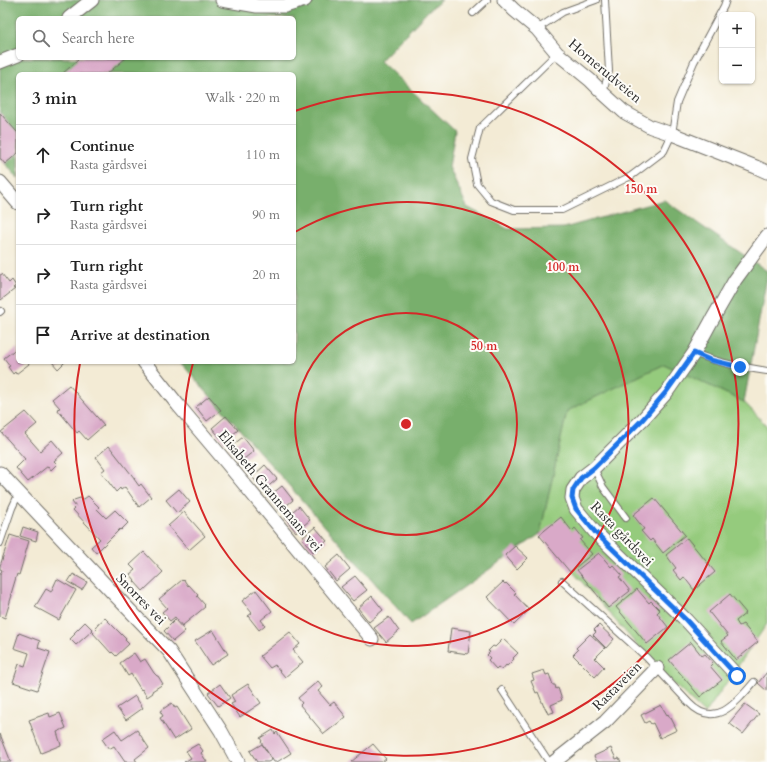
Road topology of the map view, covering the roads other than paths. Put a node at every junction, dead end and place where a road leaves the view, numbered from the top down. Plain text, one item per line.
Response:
1 (92, 0) edge
2 (222, 0) edge
3 (305, 0) edge
4 (487, 0) edge
5 (504, 0) edge
6 (596, 0) edge
7 (605, 0) edge
8 (726, 0) edge
9 (473, 13) dead end
10 (72, 16) edge
11 (537, 29) junction
12 (556, 53) junction
13 (16, 56) edge
14 (0, 62) edge
15 (602, 93) junction
16 (672, 134) junction
17 (767, 172) edge
18 (0, 182) edge
19 (16, 201) edge
20 (767, 236) edge
21 (694, 353) junction
22 (146, 364) edge
23 (767, 371) edge
24 (594, 468) junction
25 (0, 473) edge
26 (19, 493) junction
27 (626, 518) dead end
28 (0, 543) edge
29 (562, 581) dead end
30 (372, 639) dead end
31 (657, 668) junction
32 (737, 676) dead end
33 (754, 682) dead end
34 (502, 690) dead end
35 (238, 762) edge
36 (549, 762) edge
37 (554, 762) edge

1 - 10 street
2 - 3 street
4 - 9 lane
5 - 11 street, Hornerudveien
6 - 11 lane
7 - 15 lane
8 - 16 lane
11 - 12 street, Hornerudveien
12 - 15 street, Hornerudveien
12 - 16 lane
13 - 14 street
15 - 16 street, Hornerudveien
16 - 17 street, Hornerudveien
18 - 19 street
20 - 21 street, Rasta gårdsvei
21 - 23 lane
21 - 24 street, Rasta gårdsvei
22 - 30 street, Elisabeth Grannemans vei
24 - 27 lane
24 - 32 street, Rasta gårdsvei
25 - 26 street, Snorres vei
26 - 28 lane
26 - 35 street, Snorres vei
29 - 31 lane
31 - 33 lane, Rastaveien
31 - 37 street, Rastaveien
34 - 36 lane

